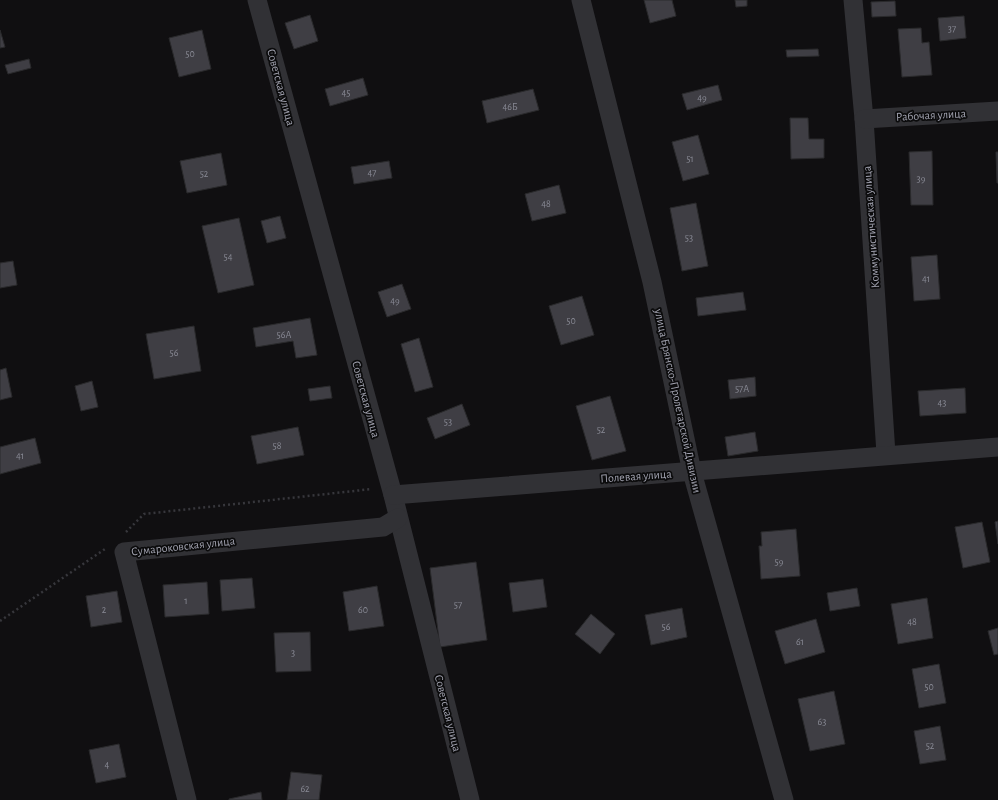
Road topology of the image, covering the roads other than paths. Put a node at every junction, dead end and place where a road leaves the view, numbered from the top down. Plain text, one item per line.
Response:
1 (257, 0) edge
2 (581, 0) edge
3 (853, 0) edge
4 (998, 111) edge
5 (864, 119) junction
6 (998, 447) edge
7 (886, 454) junction
8 (692, 472) junction
9 (393, 495) junction
10 (398, 518) junction
11 (187, 800) edge
12 (470, 800) edge
13 (784, 800) edge

1 - 9 street, Советская улица
2 - 8 street, улица Брянско-Пролетарской Дивизии
3 - 5 street, Коммунистическая улица
4 - 5 street, Рабочая улица
5 - 7 street, Коммунистическая улица
6 - 7 street, Полевая улица
7 - 8 street, Полевая улица
8 - 9 street, Полевая улица
8 - 13 street, улица Брянско-Пролетарской Дивизии
9 - 10 street, Советская улица
10 - 11 street, Сумароковская улица
10 - 12 street, Советская улица

